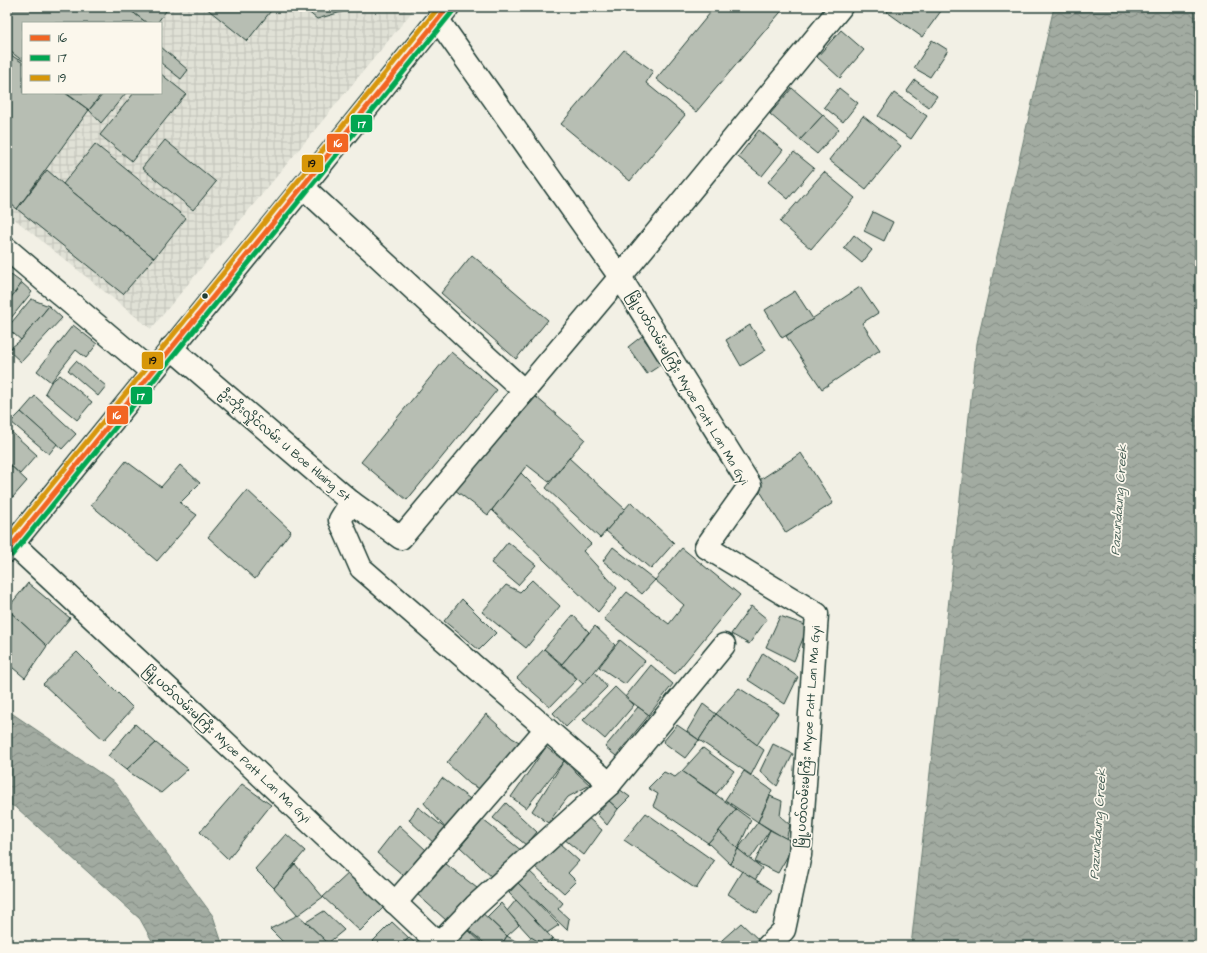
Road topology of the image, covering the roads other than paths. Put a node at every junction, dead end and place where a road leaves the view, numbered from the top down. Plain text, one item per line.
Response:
1 (841, 7) edge
2 (443, 13) edge
3 (303, 187) junction
4 (7, 249) edge
5 (620, 277) junction
6 (171, 348) junction
7 (152, 372) junction
8 (524, 391) junction
9 (351, 502) junction
10 (10, 547) edge
11 (724, 645) dead end
12 (546, 729) junction
13 (610, 784) junction
14 (395, 903) junction
15 (440, 945) edge
16 (768, 946) edge

1 - 5 street
2 - 3 street
2 - 5 street, မြို့ပတ်လမ်းမကြီး Myoe Patt Lan Ma Gyi
3 - 6 street
3 - 8 street
4 - 7 street
5 - 8 street
5 - 16 street, မြို့ပတ်လမ်းမကြီး Myoe Patt Lan Ma Gyi
6 - 7 street
6 - 9 street, ဦးဘိုးလှိုင်လမ်း U Boe Hlaing St
7 - 10 street
8 - 9 street, ဦးဘိုးလှိုင်လမ်း U Boe Hlaing St
9 - 12 street
10 - 14 street, မြို့ပတ်လမ်းမကြီး Myoe Patt Lan Ma Gyi
11 - 13 street
12 - 13 street
12 - 14 street
13 - 15 street
14 - 15 street, မြို့ပတ်လမ်းမကြီး Myoe Patt Lan Ma Gyi

